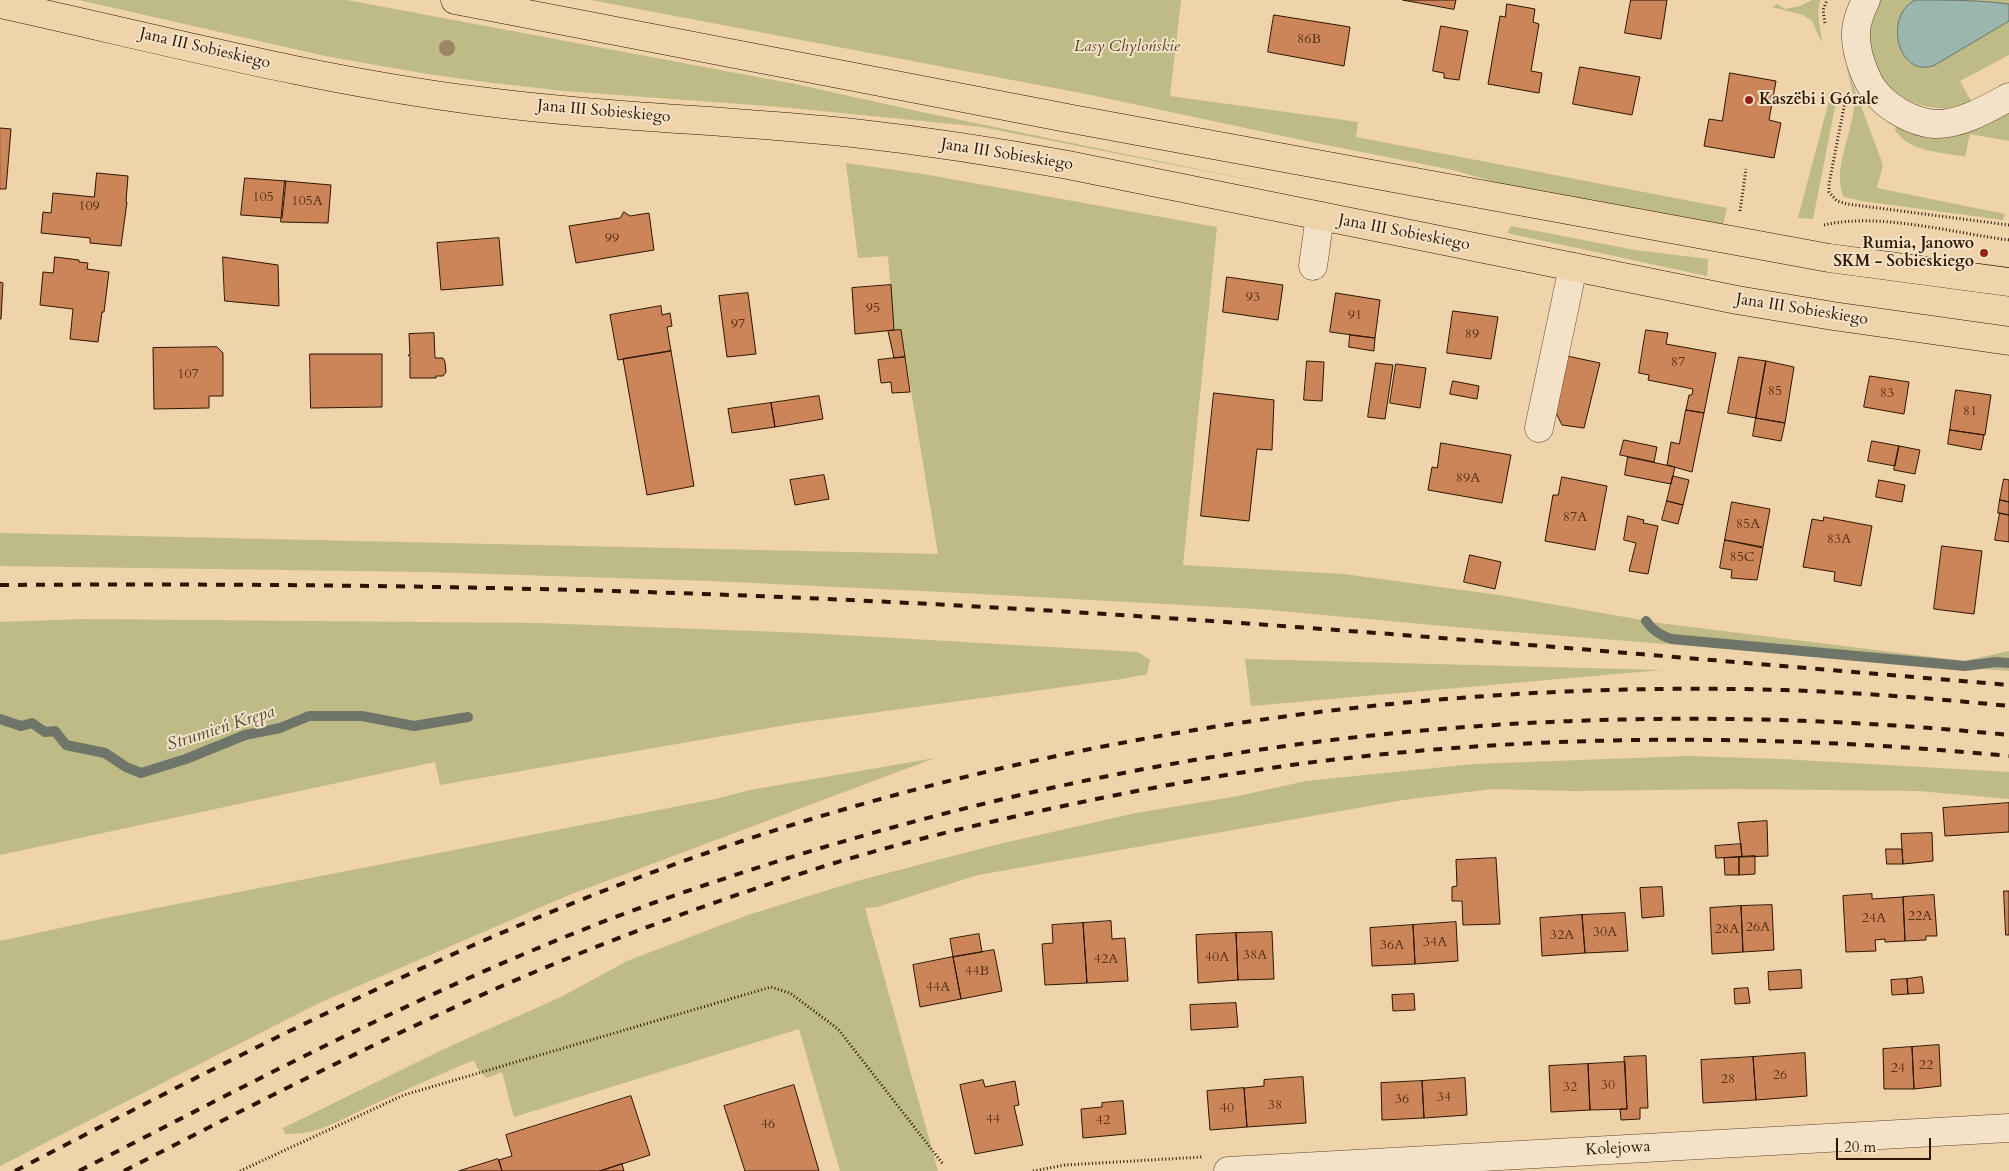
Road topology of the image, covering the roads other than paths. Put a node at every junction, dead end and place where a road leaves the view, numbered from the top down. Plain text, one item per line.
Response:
1 (455, 0) edge
2 (1866, 0) edge
3 (0, 4) edge
4 (2009, 96) edge
5 (1320, 216) junction
6 (1313, 266) dead end
7 (1573, 267) junction
8 (2009, 282) edge
9 (2009, 341) edge
10 (1539, 428) dead end
11 (2009, 1128) edge
12 (1228, 1171) edge

1 - 8 main road
2 - 4 street
3 - 5 main road, Jana III Sobieskiego
5 - 6 street
5 - 7 main road, Jana III Sobieskiego
7 - 9 main road, Jana III Sobieskiego
7 - 10 street
11 - 12 street, Kolejowa

